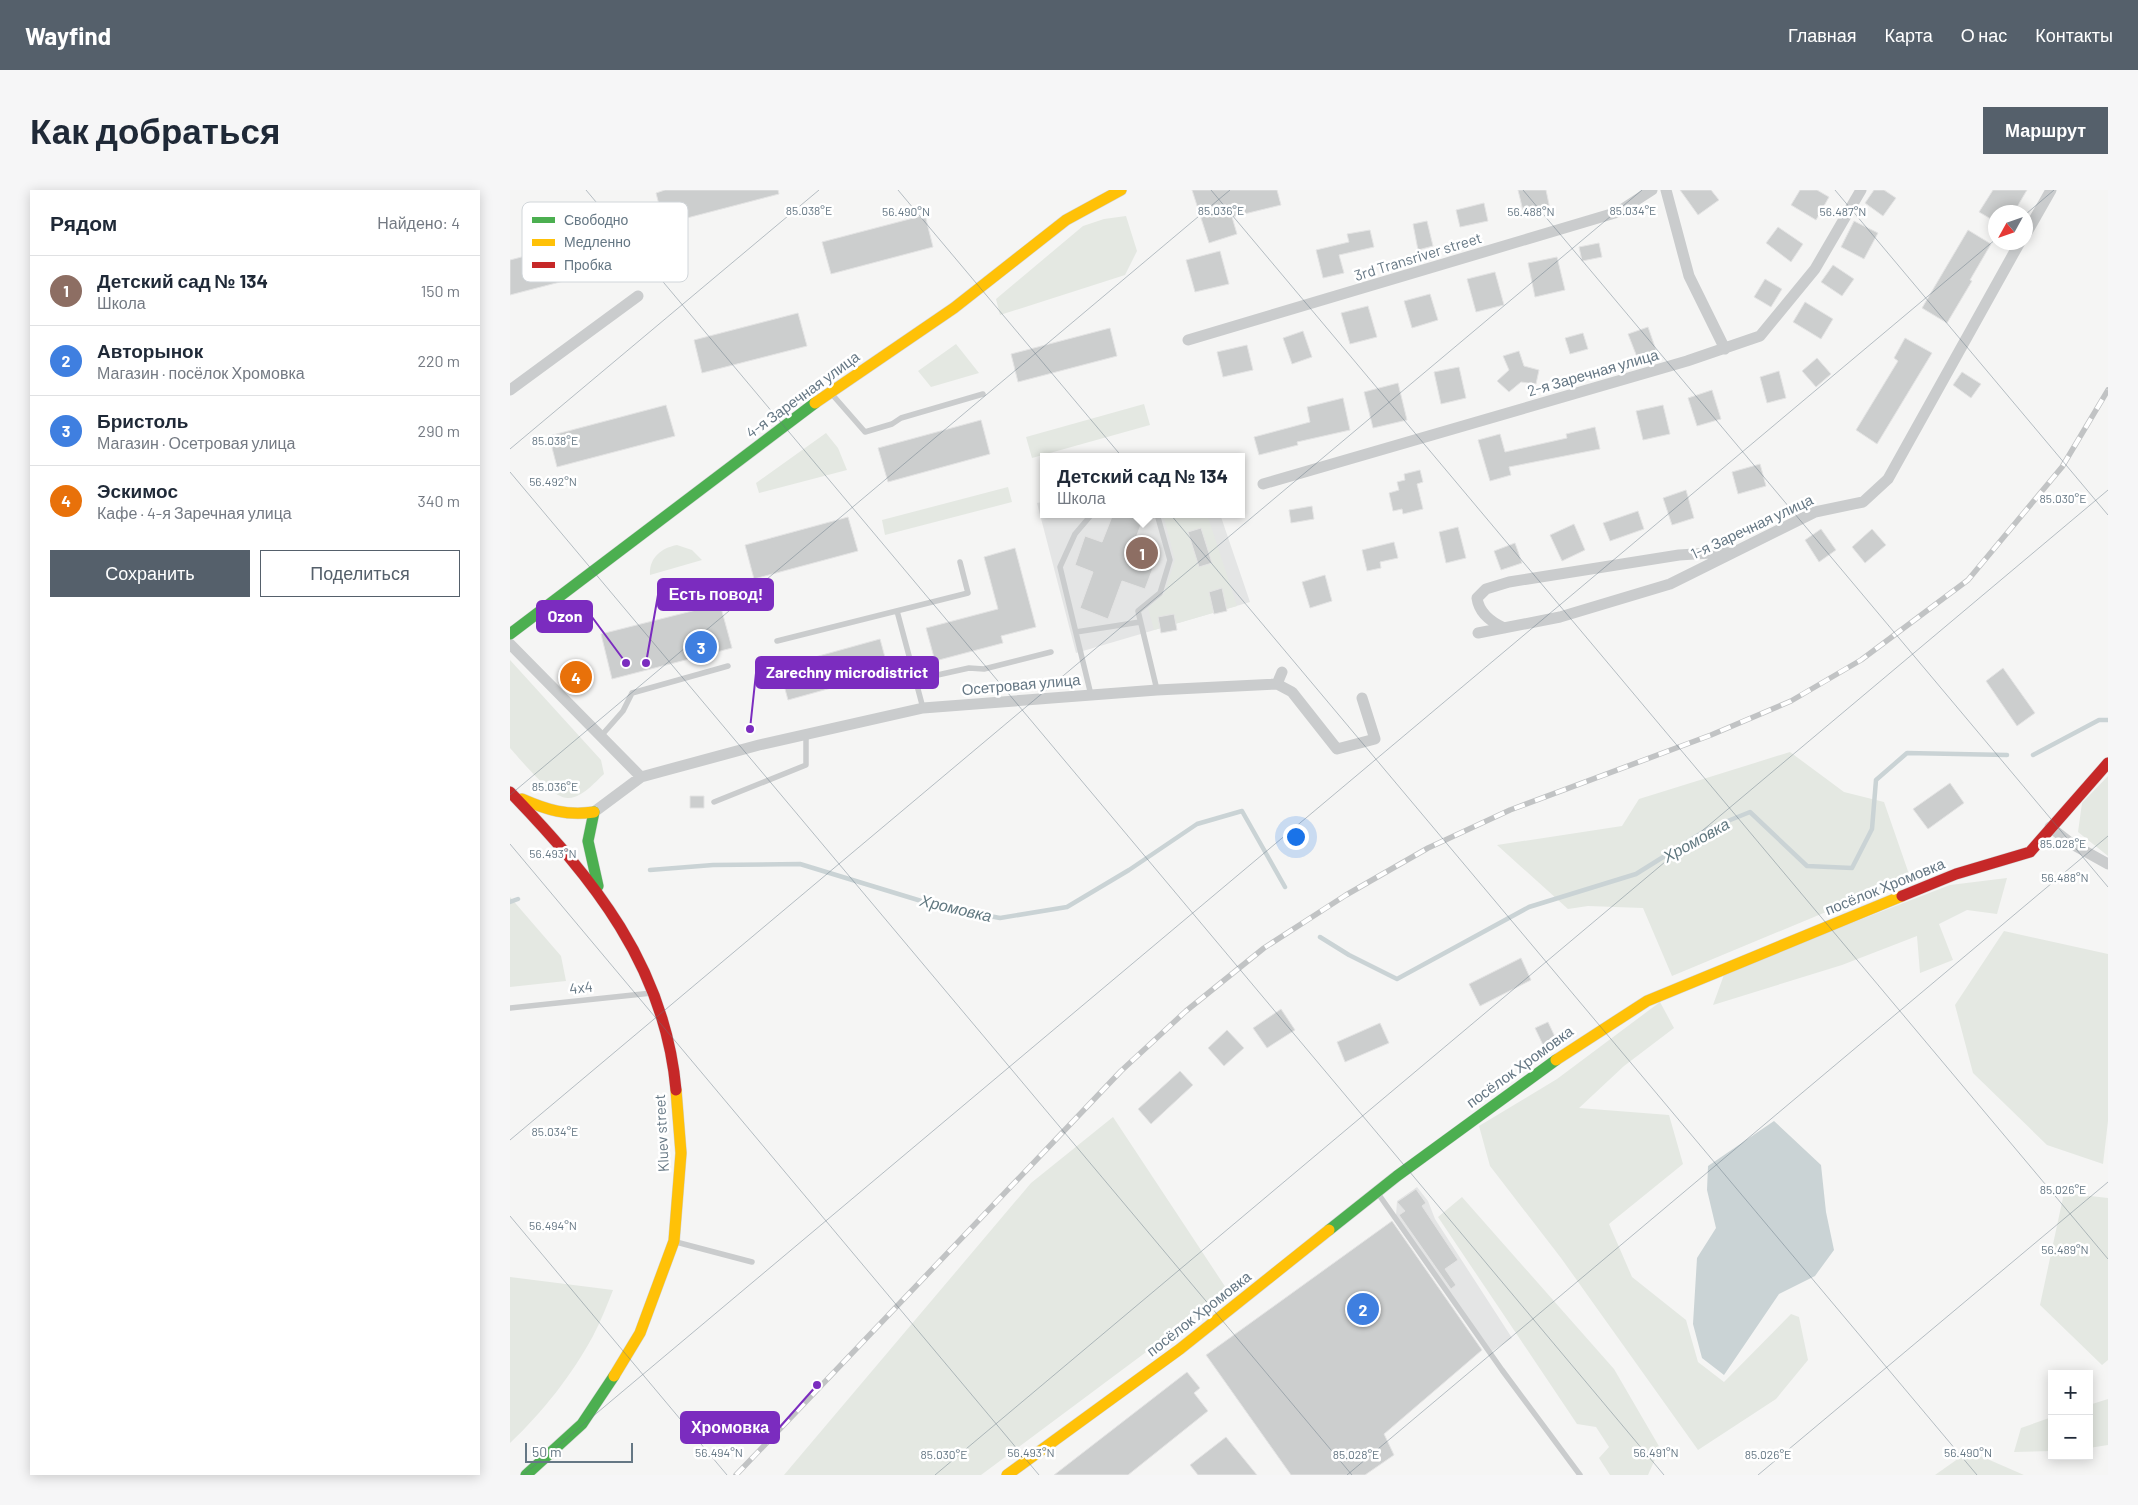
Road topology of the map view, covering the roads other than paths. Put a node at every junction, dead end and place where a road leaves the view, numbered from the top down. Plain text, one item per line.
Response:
1 (1121, 190) edge
2 (1652, 190) edge
3 (1666, 190) edge
4 (1861, 190) edge
5 (2052, 190) edge
6 (2033, 222) edge
7 (2016, 250) edge
8 (638, 296) dead end
9 (1188, 340) dead end
10 (1726, 349) junction
11 (510, 390) edge
12 (830, 392) junction
13 (984, 394) dead end
14 (1262, 484) dead end
15 (1088, 518) edge
16 (1158, 518) edge
17 (1731, 552) junction
18 (960, 562) dead end
19 (897, 611) junction
20 (1140, 622) junction
21 (1504, 628) junction
22 (1076, 632) junction
23 (1478, 633) dead end
24 (510, 634) edge
25 (777, 641) dead end
26 (510, 644) edge
27 (1051, 652) dead end
28 (728, 666) dead end
29 (1282, 672) dead end
30 (915, 680) junction
31 (1277, 684) junction
32 (1157, 690) junction
33 (1091, 695) junction
34 (1362, 698) dead end
35 (923, 708) junction
36 (806, 734) junction
37 (601, 736) junction
38 (2108, 762) edge
39 (641, 777) junction
40 (511, 793) edge
41 (714, 802) dead end
42 (594, 812) junction
43 (2050, 827) junction
44 (2108, 864) edge
45 (600, 894) junction
46 (654, 992) junction
47 (510, 1008) edge
48 (1377, 1192) junction
49 (674, 1241) junction
50 (752, 1262) dead end
51 (526, 1475) edge
52 (1007, 1475) edge
53 (1580, 1475) edge

1 - 12 street, 4-я Заречная улица
2 - 9 street, 3rd Transriver street
3 - 10 street
4 - 10 street, 2-я Заречная улица
5 - 6 street
7 - 17 street, 1-я Заречная улица
8 - 11 street
10 - 14 street, 2-я Заречная улица
12 - 13 lane
12 - 24 street, 4-я Заречная улица
15 - 22 lane
16 - 20 lane
17 - 21 street, 1-я Заречная улица
17 - 21 street
18 - 19 lane
19 - 25 lane
19 - 30 lane
20 - 22 lane
20 - 32 lane
21 - 23 street, 1-я Заречная улица
22 - 33 lane
26 - 37 street
27 - 30 lane
28 - 37 lane
29 - 31 street
30 - 35 lane
31 - 32 street, Осетровая улица
31 - 34 street
32 - 33 street, Осетровая улица
33 - 35 street, Осетровая улица
35 - 36 street, Осетровая улица
36 - 39 street, Осетровая улица
36 - 41 lane
37 - 39 street
38 - 43 street, посёлок Хромовка
39 - 42 street, Осетровая улица
40 - 42 street
40 - 45 street, Kluev street
42 - 45 street
43 - 44 street
43 - 48 street, посёлок Хромовка
45 - 46 street, Kluev street
46 - 47 lane, 4x4
46 - 49 street, Kluev street
48 - 52 street, посёлок Хромовка
48 - 53 lane
49 - 50 lane
49 - 51 street, Kluev street

